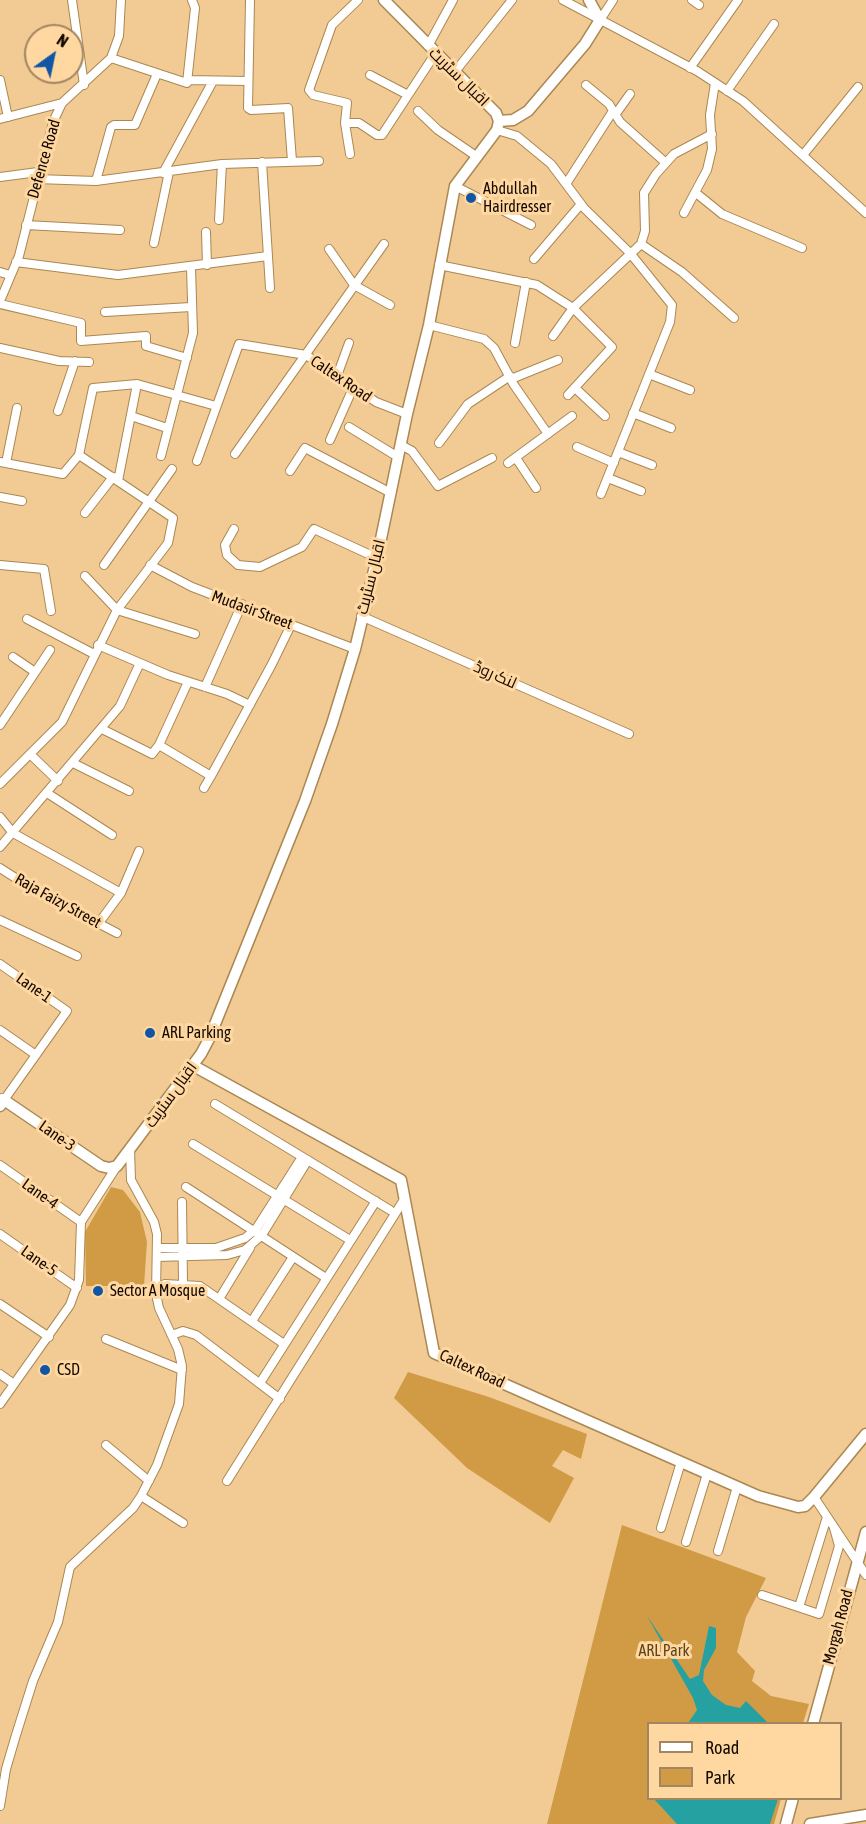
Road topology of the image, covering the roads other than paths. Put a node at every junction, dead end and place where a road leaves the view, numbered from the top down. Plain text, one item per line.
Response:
1 (72, 0) edge
2 (121, 0) edge
3 (192, 0) edge
4 (250, 0) edge
5 (358, 0) edge
6 (384, 0) edge
7 (453, 0) edge
8 (512, 0) edge
9 (563, 0) edge
10 (589, 0) edge
11 (613, 0) edge
12 (738, 0) edge
13 (600, 20) junction
14 (774, 24) dead end
15 (431, 50) junction
16 (111, 58) junction
17 (690, 68) junction
18 (454, 73) junction
19 (157, 74) junction
20 (370, 75) dead end
21 (0, 80) edge
22 (188, 80) junction
23 (213, 81) junction
24 (248, 81) junction
25 (715, 83) junction
26 (84, 85) junction
27 (586, 85) dead end
28 (858, 87) dead end
29 (727, 91) junction
30 (630, 93) dead end
31 (408, 95) junction
32 (62, 103) junction
33 (418, 111) dead end
34 (614, 113) junction
35 (4, 118) edge
36 (345, 123) junction
37 (498, 125) junction
38 (712, 134) junction
39 (350, 154) dead end
40 (802, 155) junction
41 (476, 156) junction
42 (291, 161) junction
43 (319, 161) dead end
44 (262, 162) junction
45 (666, 163) junction
46 (222, 164) junction
47 (166, 172) junction
48 (37, 176) junction
49 (0, 177) edge
50 (96, 181) junction
51 (566, 184) junction
52 (455, 186) junction
53 (696, 193) junction
54 (581, 204) junction
55 (684, 213) dead end
56 (866, 213) edge
57 (219, 220) dead end
58 (26, 225) junction
59 (531, 225) dead end
60 (120, 230) dead end
61 (207, 232) dead end
62 (154, 243) dead end
63 (384, 244) dead end
64 (641, 244) junction
65 (802, 248) dead end
66 (329, 249) dead end
67 (630, 253) junction
68 (268, 256) junction
69 (534, 259) dead end
70 (16, 262) junction
71 (439, 265) junction
72 (207, 266) junction
73 (191, 268) junction
74 (0, 272) edge
75 (10, 275) junction
76 (526, 282) junction
77 (354, 285) junction
78 (270, 288) dead end
79 (0, 302) edge
80 (390, 305) dead end
81 (191, 307) junction
82 (573, 308) junction
83 (105, 312) dead end
84 (734, 318) dead end
85 (429, 325) junction
86 (553, 336) dead end
87 (349, 343) dead end
88 (515, 343) dead end
89 (0, 348) edge
90 (306, 355) junction
91 (187, 358) junction
92 (558, 360) dead end
93 (75, 362) junction
94 (89, 362) dead end
95 (649, 374) junction
96 (336, 376) junction
97 (511, 377) junction
98 (137, 384) junction
99 (354, 388) junction
100 (575, 388) junction
101 (690, 390) dead end
102 (568, 395) dead end
103 (176, 396) junction
104 (216, 406) junction
105 (17, 408) dead end
106 (58, 411) dead end
107 (633, 413) junction
108 (406, 414) junction
109 (131, 416) junction
110 (572, 416) dead end
111 (604, 416) dead end
112 (349, 427) dead end
113 (167, 428) junction
114 (671, 428) dead end
115 (548, 434) junction
116 (330, 440) dead end
117 (438, 442) dead end
118 (401, 445) junction
119 (577, 447) dead end
120 (618, 452) junction
121 (235, 454) dead end
122 (79, 455) junction
123 (161, 456) dead end
124 (398, 457) junction
125 (492, 458) dead end
126 (516, 458) junction
127 (197, 461) dead end
128 (3, 463) edge
129 (508, 463) dead end
130 (614, 463) junction
131 (651, 465) dead end
132 (172, 469) dead end
133 (290, 471) dead end
134 (608, 478) junction
135 (115, 479) junction
136 (536, 488) dead end
137 (640, 491) dead end
138 (391, 494) junction
139 (602, 494) dead end
140 (0, 497) edge
141 (22, 501) dead end
142 (150, 502) junction
143 (85, 513) dead end
144 (234, 529) dead end
145 (377, 558) junction
146 (0, 565) edge
147 (104, 565) dead end
148 (150, 565) junction
149 (85, 576) dead end
150 (242, 604) junction
151 (117, 610) junction
152 (51, 611) dead end
153 (361, 616) junction
154 (27, 620) dead end
155 (287, 622) junction
156 (195, 634) dead end
157 (98, 645) junction
158 (356, 649) junction
159 (50, 650) dead end
160 (94, 654) junction
161 (13, 657) dead end
162 (140, 663) junction
163 (35, 672) junction
164 (188, 682) junction
165 (205, 687) junction
166 (250, 705) junction
167 (0, 725) edge
168 (102, 729) junction
169 (629, 734) dead end
170 (159, 745) junction
171 (31, 755) junction
172 (73, 763) junction
173 (211, 776) junction
174 (58, 782) junction
175 (0, 784) edge
176 (204, 788) dead end
177 (129, 791) dead end
178 (47, 794) junction
179 (0, 817) edge
180 (12, 832) junction
181 (112, 835) dead end
182 (0, 847) edge
183 (139, 851) dead end
184 (0, 868) edge
185 (121, 893) junction
186 (0, 920) edge
187 (98, 924) junction
188 (117, 933) dead end
189 (77, 956) dead end
190 (0, 964) edge
191 (0, 1030) edge
192 (36, 1055) junction
193 (192, 1065) junction
194 (1, 1101) edge
195 (215, 1104) dead end
196 (194, 1144) dead end
197 (130, 1148) junction
198 (305, 1158) junction
199 (0, 1165) edge
200 (117, 1166) junction
201 (186, 1187) dead end
202 (280, 1198) junction
203 (405, 1198) junction
204 (375, 1201) junction
205 (182, 1202) dead end
206 (390, 1210) dead end
207 (81, 1222) junction
208 (0, 1234) edge
209 (257, 1234) junction
210 (350, 1240) junction
211 (252, 1245) junction
212 (157, 1252) junction
213 (183, 1252) junction
214 (293, 1257) junction
215 (326, 1278) junction
216 (183, 1283) junction
217 (165, 1284) dead end
218 (77, 1288) junction
219 (219, 1299) junction
220 (0, 1304) edge
221 (252, 1321) junction
222 (172, 1335) junction
223 (49, 1337) junction
224 (106, 1339) dead end
225 (285, 1344) junction
226 (182, 1370) junction
227 (0, 1374) edge
228 (260, 1383) junction
229 (14, 1384) junction
230 (280, 1399) junction
231 (0, 1404) edge
232 (866, 1434) edge
233 (106, 1445) dead end
234 (681, 1462) junction
235 (707, 1474) junction
236 (227, 1481) dead end
237 (149, 1482) junction
238 (737, 1487) junction
239 (141, 1496) junction
240 (814, 1497) junction
241 (827, 1517) junction
242 (183, 1523) dead end
243 (661, 1528) dead end
244 (834, 1528) junction
245 (866, 1532) edge
246 (686, 1542) dead end
247 (718, 1551) dead end
248 (856, 1561) junction
249 (866, 1575) edge
250 (762, 1595) dead end
251 (800, 1607) junction
252 (814, 1722) edge
253 (3, 1767) edge
254 (792, 1800) edge
255 (0, 1806) edge
256 (866, 1815) edge
257 (852, 1821) edge
258 (786, 1824) edge
259 (810, 1824) edge

1 - 26 street
2 - 16 street, Defence Road
3 - 22 street
4 - 24 street
5 - 36 street
6 - 15 street, اقبال سٹریٹ
7 - 15 street
8 - 18 street
9 - 13 street
10 - 13 street
11 - 13 street
12 - 17 street
13 - 17 street
13 - 37 street
14 - 29 street
15 - 18 street, اقبال سٹریٹ
15 - 31 street
16 - 19 street
16 - 26 street, Defence Road
17 - 25 street
18 - 37 street, اقبال سٹریٹ
19 - 22 street
19 - 50 street
20 - 31 street
21 - 35 street
22 - 23 street
23 - 24 street
23 - 47 street
24 - 42 street
25 - 29 street
25 - 38 street
26 - 32 street, Defence Road
27 - 34 street
28 - 40 street
29 - 40 street
30 - 34 street
31 - 36 street
32 - 35 street
32 - 48 street, Defence Road
33 - 41 street
34 - 45 street
34 - 51 street
36 - 39 street
37 - 41 street, اقبال سٹریٹ
37 - 51 street
38 - 45 street
38 - 53 street
40 - 56 street
41 - 52 street, اقبال سٹریٹ
42 - 43 street
42 - 44 street
44 - 46 street
44 - 68 street
45 - 64 street
46 - 47 street
46 - 57 street
47 - 50 street
47 - 62 street
48 - 49 street
48 - 50 street
48 - 58 street, Defence Road
51 - 54 street
52 - 59 street
52 - 71 street, اقبال سٹریٹ
53 - 55 street
53 - 65 street
54 - 67 street
54 - 69 street
58 - 60 street
58 - 70 street, Defence Road
61 - 72 street
63 - 77 street
64 - 67 street
64 - 84 street
66 - 77 street
67 - 82 street
67 - 95 street
68 - 72 street
68 - 78 street
70 - 73 street
70 - 75 street, Defence Road
71 - 76 street
71 - 85 street, اقبال سٹریٹ
72 - 73 street
73 - 81 street
74 - 75 street
75 - 79 street, Defence Road
76 - 82 street
76 - 88 street
77 - 80 street
77 - 90 street
79 - 91 street
81 - 83 street
81 - 91 street
82 - 86 street
82 - 100 street
85 - 97 street
85 - 108 street, اقبال سٹریٹ
87 - 96 street
89 - 93 street
90 - 96 street, Caltex Road
90 - 104 street, Caltex Road
90 - 121 street
91 - 103 street
92 - 97 street
93 - 94 street
93 - 106 street
95 - 101 street
95 - 107 street
96 - 99 street, Caltex Road
97 - 115 street
97 - 117 street
98 - 103 street
98 - 109 street
98 - 122 street
99 - 108 street, Caltex Road
99 - 116 street
100 - 102 street
100 - 111 street
103 - 104 street
103 - 113 street
104 - 127 street
105 - 128 street
107 - 114 street
107 - 120 street
108 - 118 street, اقبال سٹریٹ
109 - 113 street
109 - 135 street
110 - 115 street
112 - 124 street
113 - 123 street
115 - 126 street
118 - 124 street, اقبال سٹریٹ
118 - 125 street
119 - 130 street
120 - 130 street
120 - 131 street
122 - 128 street
122 - 135 street
124 - 138 street, اقبال سٹریٹ
126 - 129 street
126 - 136 street
130 - 134 street
132 - 142 street
133 - 138 street
134 - 137 street
134 - 139 street
135 - 142 street
135 - 143 street
138 - 145 street, اقبال سٹریٹ
140 - 141 street
142 - 147 street
142 - 148 street
144 - 145 street
145 - 153 street, اقبال سٹریٹ
146 - 152 street
148 - 150 street, Mudasir Street
148 - 151 street
149 - 151 street
150 - 155 street, Mudasir Street
150 - 165 street
151 - 156 street
151 - 157 street
153 - 158 street, اقبال سٹریٹ
153 - 169 street, لنک روڈ
154 - 160 street
155 - 158 street, Mudasir Street
155 - 166 street
157 - 160 street
157 - 162 street
158 - 193 street, اقبال سٹریٹ
159 - 163 street
160 - 171 street
161 - 163 street
162 - 164 street
162 - 168 street
163 - 167 street
164 - 165 street
164 - 170 street
165 - 166 street
166 - 173 street
168 - 170 street
168 - 172 street
170 - 173 street
171 - 174 street
171 - 175 street
172 - 174 street
172 - 177 street
173 - 176 street
174 - 178 street
178 - 180 street
178 - 181 street
179 - 180 street
180 - 182 street
180 - 185 street
183 - 185 street
184 - 187 street, Raja Faizy Street
185 - 187 street
186 - 189 street
187 - 188 street, Raja Faizy Street
190 - 192 street, Lane-1
191 - 192 street
192 - 194 street
193 - 197 street, اقبال سٹریٹ
193 - 203 street, Caltex Road
194 - 200 street, Lane-3
195 - 198 street
196 - 202 street
197 - 200 street, اقبال سٹریٹ
197 - 212 street
198 - 202 street
198 - 204 street
199 - 207 street, Lane-4
200 - 207 street
201 - 209 street
202 - 209 street
202 - 210 street
203 - 230 street
203 - 234 street, Caltex Road
204 - 206 street
204 - 210 street
205 - 213 street
207 - 218 street
208 - 218 street, Lane-5
209 - 211 street
209 - 213 street
209 - 214 street
210 - 215 street
211 - 213 street
211 - 219 street
212 - 213 street
212 - 222 street
213 - 216 street
214 - 215 street
214 - 221 street
215 - 225 street
216 - 217 street
216 - 219 street
218 - 223 street
219 - 221 street
220 - 223 street
221 - 225 street
222 - 226 street
222 - 228 street
223 - 229 street
224 - 226 street
225 - 228 street
226 - 237 street
227 - 229 street
228 - 230 street
229 - 231 street
230 - 236 street
232 - 240 street
233 - 237 street
234 - 235 street, Caltex Road
234 - 243 street
235 - 238 street, Caltex Road
235 - 246 street
237 - 239 street
238 - 240 street, Caltex Road
238 - 247 street
239 - 242 street
239 - 253 street
240 - 241 street
241 - 244 street
241 - 251 street
244 - 248 street
244 - 251 street
245 - 248 street, Morgah Road
248 - 249 street
248 - 252 street, Morgah Road
250 - 251 street
253 - 255 street
254 - 258 street
256 - 257 street
257 - 259 street

